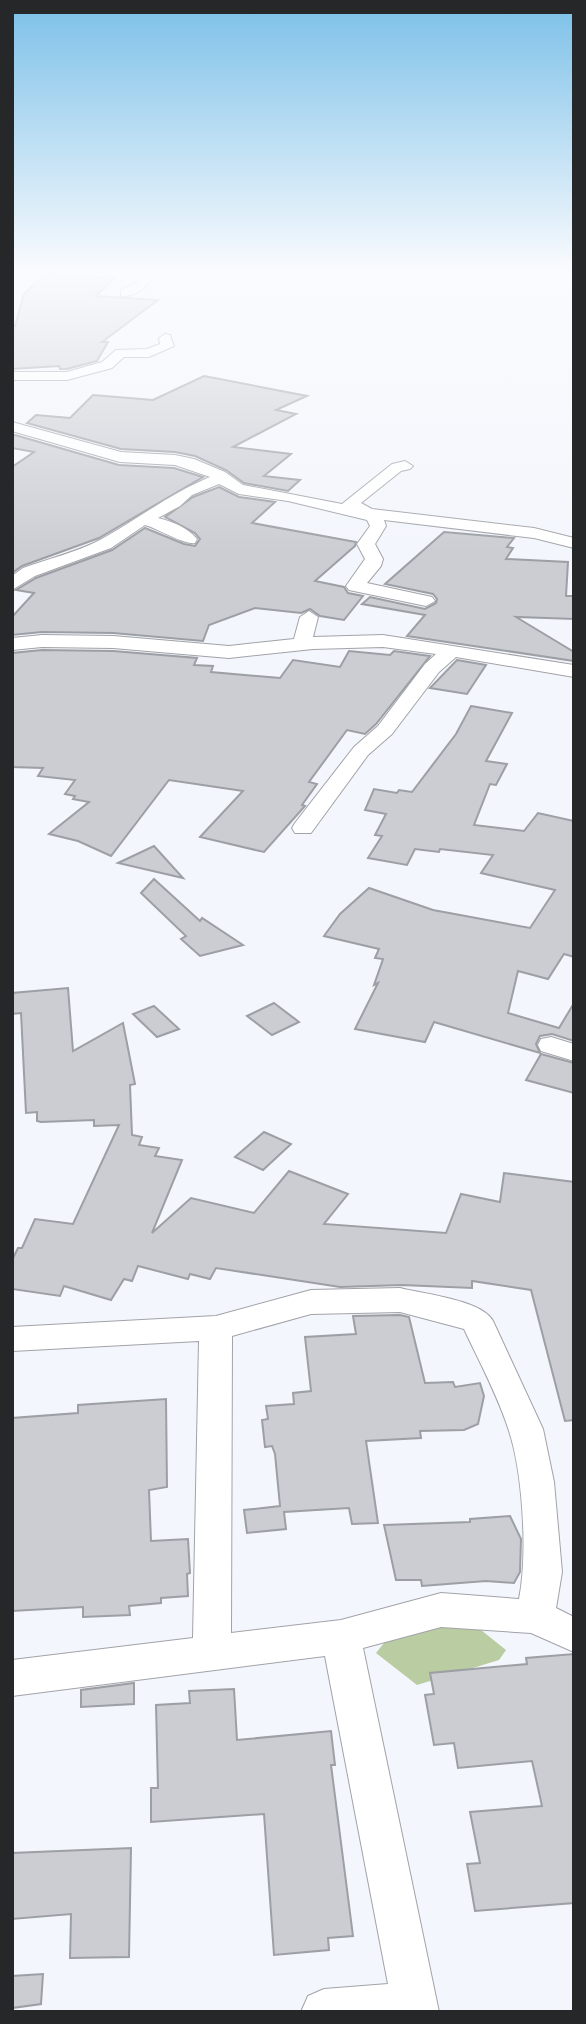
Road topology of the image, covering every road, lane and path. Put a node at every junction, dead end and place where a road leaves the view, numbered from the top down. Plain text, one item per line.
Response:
1 (109, 363) edge
2 (12, 376) edge
3 (12, 426) edge
4 (175, 460) junction
5 (405, 466) dead end
6 (220, 478) junction
7 (186, 492) junction
8 (362, 513) junction
9 (144, 519) junction
10 (189, 539) dead end
11 (574, 544) edge
12 (21, 570) edge
13 (12, 585) edge
14 (426, 601) dead end
15 (309, 617) dead end
16 (12, 644) edge
17 (304, 644) junction
18 (452, 650) junction
19 (574, 671) edge
20 (303, 828) dead end
21 (216, 1328) junction
22 (12, 1339) edge
23 (535, 1617) junction
24 (574, 1634) edge
25 (341, 1637) junction
26 (212, 1652) junction
27 (12, 1678) edge
28 (415, 2008) edge
29 (324, 2012) edge

1 - 2 street
3 - 4 street
4 - 6 street
4 - 7 street
5 - 8 street
6 - 7 street
6 - 8 street
7 - 9 street
8 - 11 street
8 - 14 street
9 - 10 street
9 - 12 street
12 - 13 street
15 - 17 street
16 - 17 street
17 - 18 street
18 - 19 street
18 - 20 street
21 - 22 street
21 - 23 street
21 - 26 street
23 - 24 street
23 - 25 street
25 - 26 street
25 - 28 street
26 - 27 street
28 - 29 street

